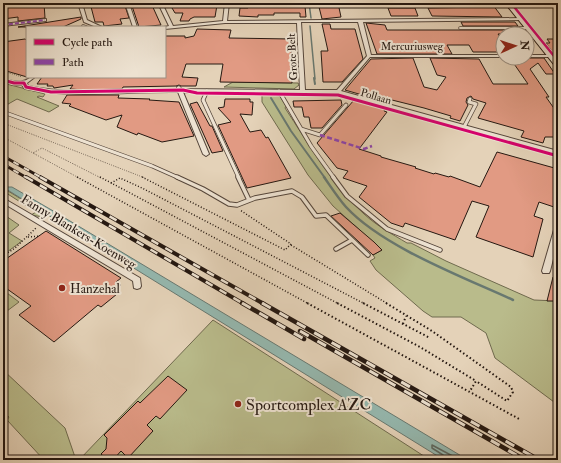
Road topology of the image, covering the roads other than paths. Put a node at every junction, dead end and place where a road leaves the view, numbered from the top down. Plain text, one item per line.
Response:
1 (80, 3) edge
2 (127, 3) edge
3 (160, 3) edge
4 (227, 3) edge
5 (444, 3) edge
6 (508, 3) edge
7 (354, 6) dead end
8 (45, 20) dead end
9 (360, 20) junction
10 (521, 20) junction
11 (299, 21) junction
12 (225, 22) junction
13 (3, 25) edge
14 (98, 26) edge
15 (135, 26) edge
16 (526, 26) edge
17 (166, 28) edge
18 (172, 28) junction
19 (460, 28) dead end
20 (495, 28) edge
21 (535, 37) edge
22 (369, 56) junction
23 (495, 56) edge
24 (535, 56) edge
25 (551, 56) junction
26 (558, 56) edge
27 (558, 66) edge
28 (31, 78) edge
29 (3, 80) edge
30 (24, 83) junction
31 (179, 89) junction
32 (207, 91) junction
33 (279, 91) junction
34 (303, 92) junction
35 (338, 92) junction
36 (470, 99) dead end
37 (346, 105) dead end
38 (3, 112) edge
39 (464, 127) junction
40 (301, 129) junction
41 (558, 153) edge
42 (206, 154) dead end
43 (3, 200) edge
44 (249, 200) junction
45 (558, 225) edge
46 (352, 240) junction
47 (336, 249) dead end
48 (440, 250) dead end
49 (368, 255) dead end
50 (546, 271) dead end
51 (138, 286) dead end

1 - 14 street
2 - 15 street
3 - 18 street
4 - 12 street
5 - 7 lane
6 - 10 street
8 - 13 street
9 - 10 street
9 - 11 street
9 - 22 street
10 - 16 street
11 - 12 street
11 - 34 street, Grote Belt
12 - 18 street
17 - 18 street
19 - 20 lane
21 - 25 street
22 - 23 street, Mercuriusweg
22 - 35 street, Mercuriusweg
24 - 25 street
25 - 26 street
25 - 27 street
28 - 30 street
29 - 30 street
30 - 31 street, Pollaan
31 - 32 street, Pollaan
31 - 42 street
32 - 33 street, Pollaan
32 - 44 lane
33 - 34 street, Pollaan
33 - 40 lane
34 - 35 street, Pollaan
35 - 39 street, Pollaan
36 - 39 lane
37 - 40 lane
38 - 44 lane
39 - 41 street, Pollaan
40 - 48 lane
43 - 51 street, Fanny Blankers-Koenweg
44 - 46 lane
45 - 50 street
46 - 47 lane
46 - 49 lane

